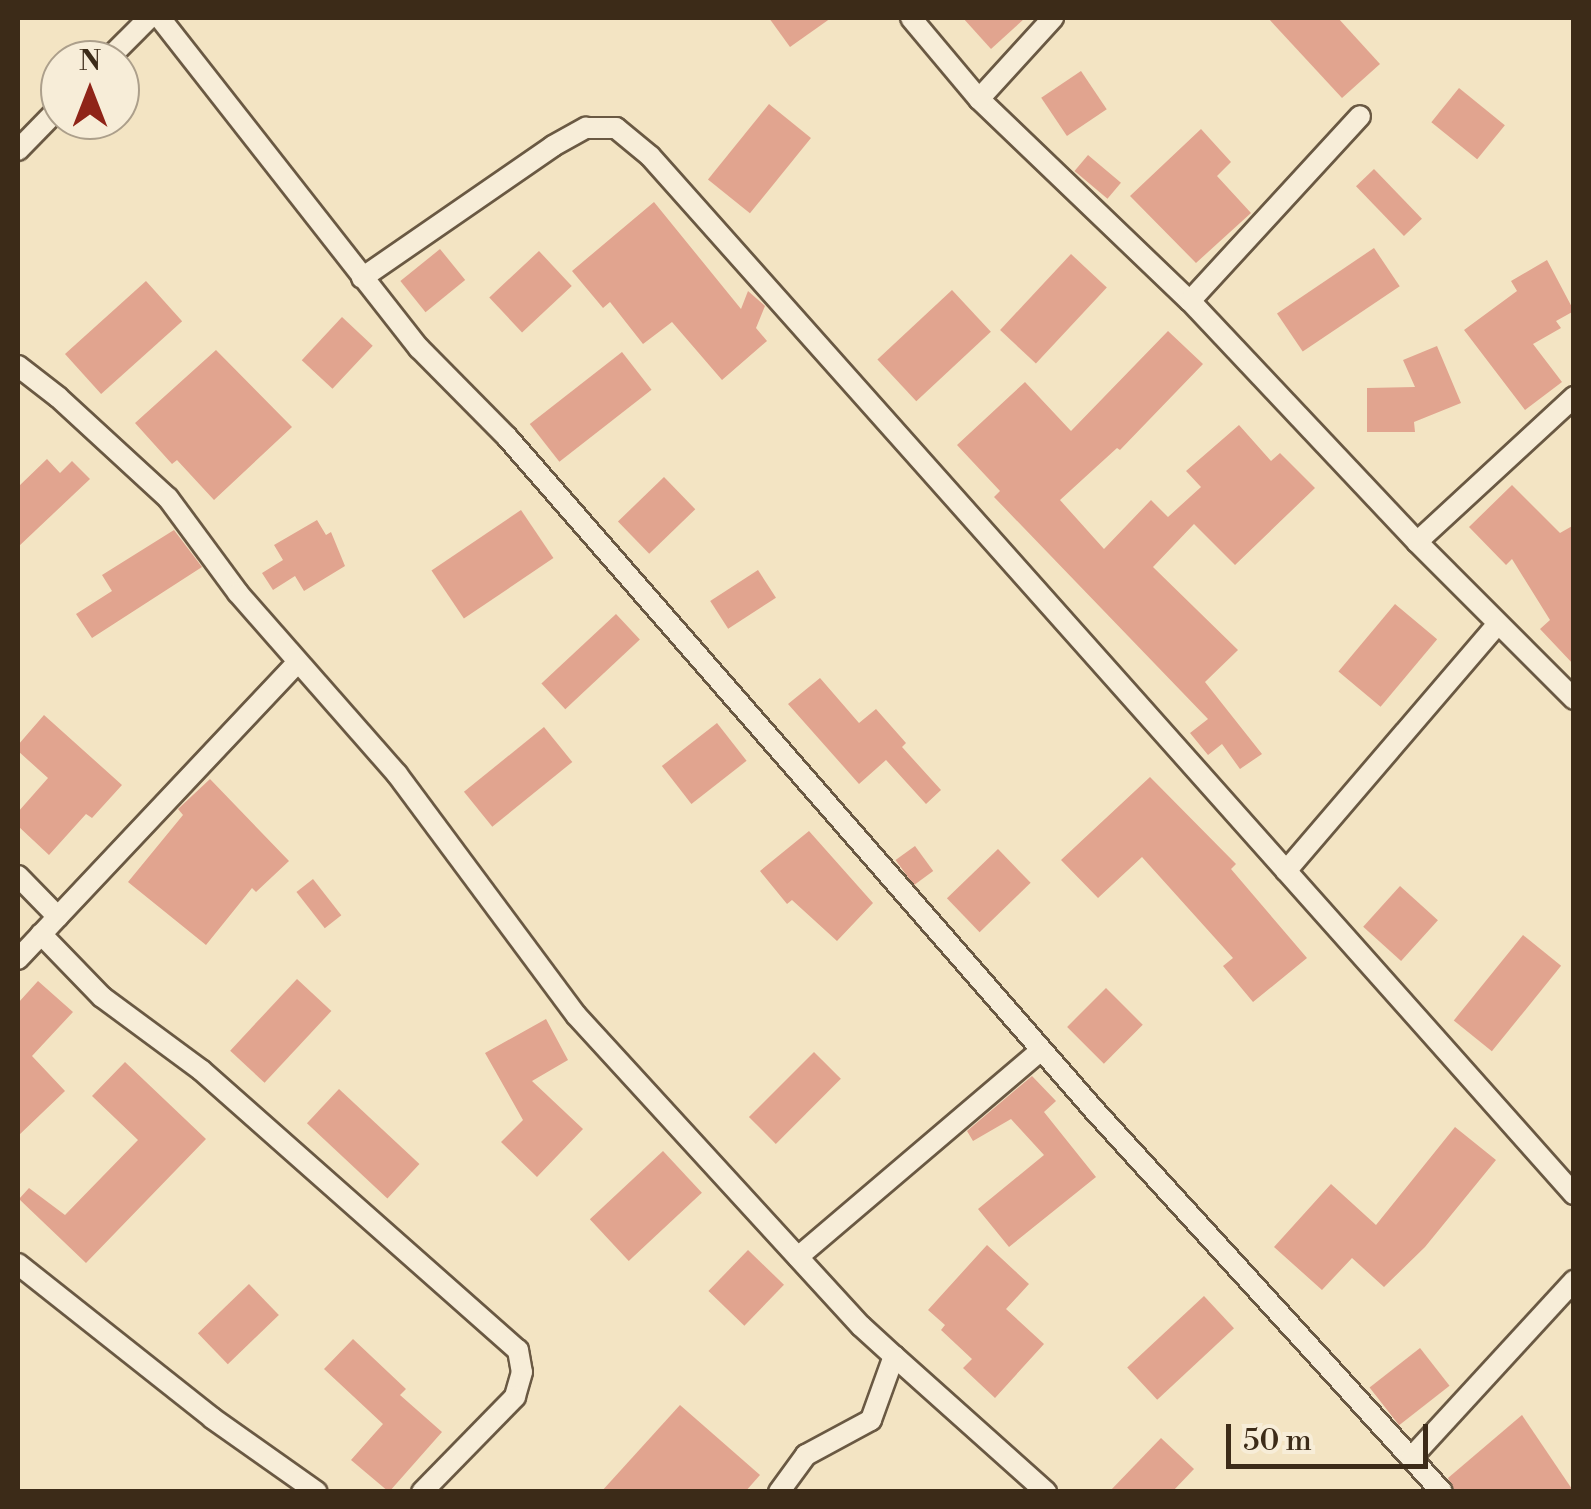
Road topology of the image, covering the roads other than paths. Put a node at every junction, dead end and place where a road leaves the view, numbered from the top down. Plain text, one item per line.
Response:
1 (149, 18) edge
2 (160, 18) edge
3 (911, 18) edge
4 (1052, 18) edge
5 (127, 40) edge
6 (979, 99) junction
7 (1360, 116) dead end
8 (40, 127) edge
9 (18, 150) edge
10 (362, 278) junction
11 (1190, 301) junction
12 (18, 366) edge
13 (1574, 397) edge
14 (1417, 542) junction
15 (1497, 625) junction
16 (297, 663) junction
17 (1574, 699) edge
18 (1286, 871) junction
19 (18, 876) edge
20 (58, 917) junction
21 (41, 934) junction
22 (18, 959) edge
23 (1041, 1050) junction
24 (1574, 1194) edge
25 (798, 1257) junction
26 (18, 1264) edge
27 (1574, 1281) edge
28 (894, 1356) junction
29 (1412, 1458) junction
30 (318, 1492) edge
31 (422, 1492) edge
32 (779, 1492) edge
33 (1046, 1492) edge
34 (1442, 1492) edge

1 - 5 street
2 - 10 street
3 - 6 street
4 - 6 street
6 - 11 street
7 - 11 street
8 - 9 street
10 - 18 street
10 - 23 street
11 - 14 street
12 - 16 street
13 - 14 street
14 - 15 street
15 - 17 street
15 - 18 street
16 - 20 street
16 - 25 street
18 - 24 street
19 - 20 street
20 - 21 street
21 - 22 street
21 - 31 street
23 - 25 street
23 - 29 street
25 - 28 street
26 - 30 street
27 - 29 street
28 - 32 street
28 - 33 street
29 - 34 street

